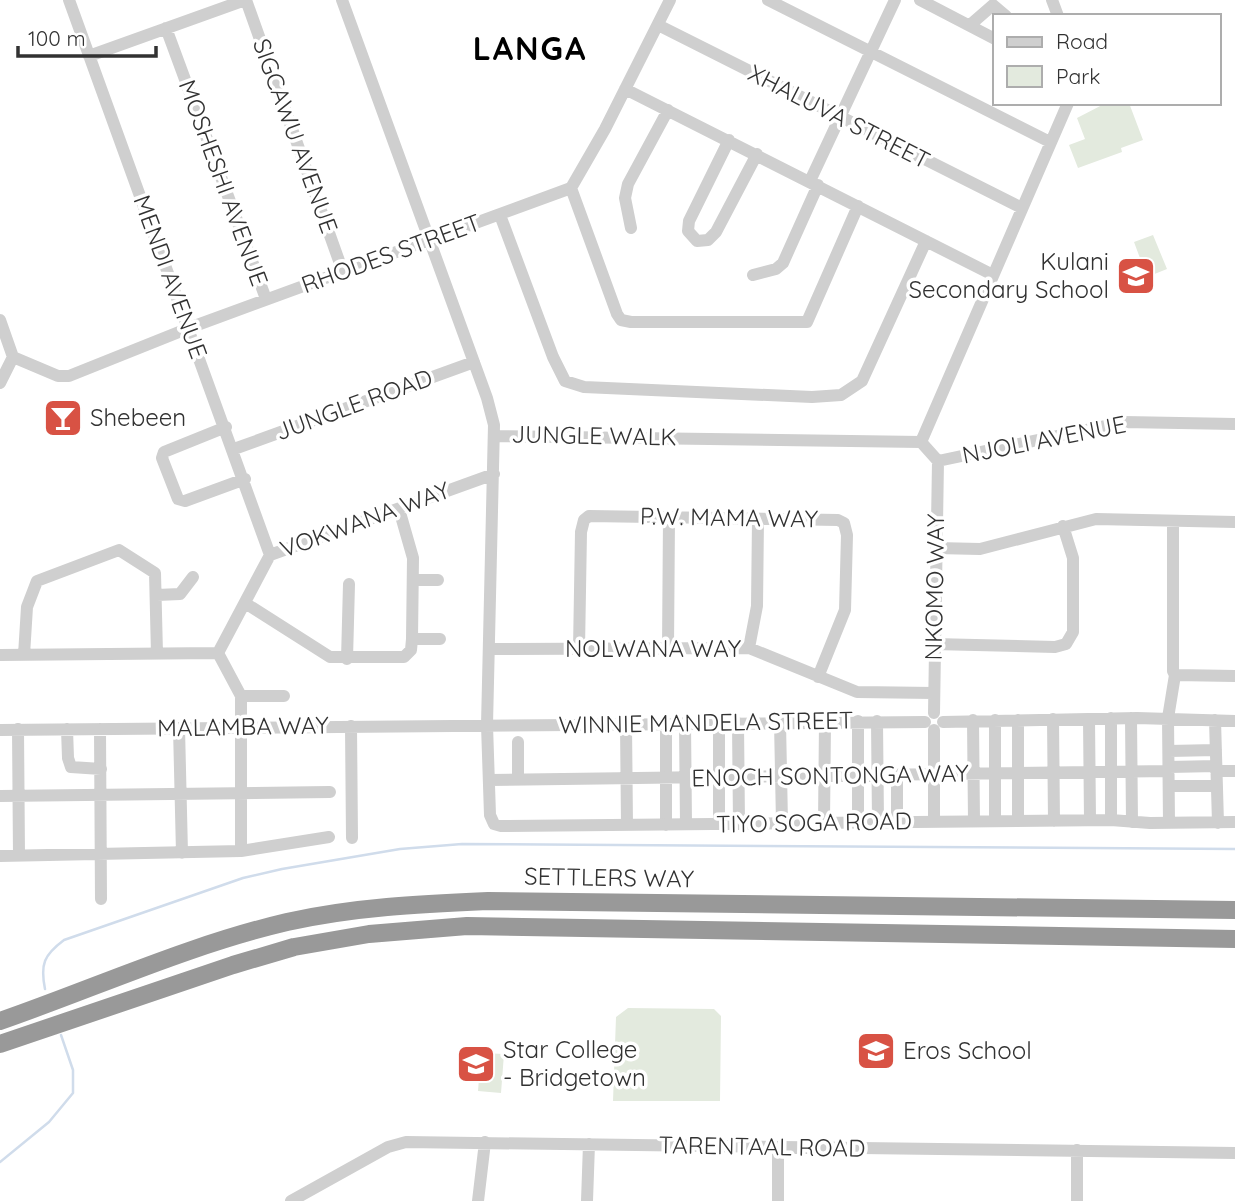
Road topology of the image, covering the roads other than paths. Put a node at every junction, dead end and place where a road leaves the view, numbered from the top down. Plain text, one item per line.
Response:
1 (69, 0) edge
2 (245, 0) edge
3 (342, 0) edge
4 (670, 0) edge
5 (768, 0) edge
6 (895, 0) edge
7 (919, 0) edge
8 (1004, 14) edge
9 (970, 25) junction
10 (658, 26) junction
11 (166, 28) junction
12 (993, 38) edge
13 (871, 51) junction
14 (89, 56) junction
15 (625, 89) junction
16 (1067, 105) edge
17 (668, 110) junction
18 (840, 118) junction
19 (729, 140) junction
20 (1050, 142) junction
21 (757, 154) junction
22 (814, 183) junction
23 (571, 188) junction
24 (858, 206) junction
25 (1022, 208) junction
26 (500, 215) junction
27 (632, 228) dead end
28 (429, 240) junction
29 (926, 241) junction
30 (343, 272) junction
31 (753, 275) dead end
32 (993, 275) junction
33 (266, 299) junction
34 (0, 320) edge
35 (189, 328) junction
36 (13, 357) junction
37 (474, 362) junction
38 (0, 383) edge
39 (1235, 424) edge
40 (226, 427) junction
41 (494, 436) junction
42 (921, 442) junction
43 (234, 449) junction
44 (938, 461) junction
45 (494, 474) junction
46 (245, 479) junction
47 (398, 509) junction
48 (670, 517) junction
49 (758, 519) junction
50 (1173, 521) junction
51 (1235, 522) edge
52 (1063, 526) junction
53 (936, 548) junction
54 (270, 555) junction
55 (193, 577) dead end
56 (413, 580) junction
57 (438, 580) dead end
58 (349, 584) dead end
59 (157, 595) junction
60 (246, 603) junction
61 (412, 639) junction
62 (440, 639) dead end
63 (933, 644) junction
64 (668, 648) junction
65 (749, 648) junction
66 (490, 649) junction
67 (579, 649) junction
68 (218, 653) junction
69 (157, 654) junction
70 (0, 655) edge
71 (24, 655) junction
72 (348, 659) junction
73 (1175, 675) junction
74 (1235, 676) edge
75 (818, 677) junction
76 (934, 693) junction
77 (241, 696) junction
78 (284, 696) dead end
79 (1111, 718) junction
80 (1131, 718) junction
81 (1168, 718) junction
82 (1053, 719) junction
83 (1089, 719) junction
84 (973, 720) junction
85 (995, 720) junction
86 (1018, 720) junction
87 (1214, 720) junction
88 (859, 721) junction
89 (877, 721) junction
90 (1235, 721) edge
91 (780, 722) junction
92 (825, 722) junction
93 (934, 722) junction
94 (666, 723) junction
95 (685, 723) junction
96 (719, 723) junction
97 (738, 723) junction
98 (626, 724) junction
99 (487, 725) junction
100 (351, 726) junction
101 (242, 727) junction
102 (179, 728) junction
103 (18, 729) junction
104 (67, 729) junction
105 (100, 729) junction
106 (0, 730) edge
107 (518, 742) dead end
108 (1216, 750) junction
109 (1169, 751) junction
110 (100, 769) junction
111 (1169, 769) junction
112 (1216, 769) junction
113 (1235, 771) edge
114 (1090, 772) junction
115 (1111, 772) junction
116 (1132, 772) junction
117 (995, 773) junction
118 (1018, 773) junction
119 (1054, 773) junction
120 (934, 774) junction
121 (973, 774) junction
122 (858, 775) junction
123 (878, 775) junction
124 (897, 775) junction
125 (781, 776) junction
126 (824, 776) junction
127 (685, 777) junction
128 (719, 777) junction
129 (739, 777) junction
130 (627, 778) junction
131 (666, 778) junction
132 (518, 779) junction
133 (490, 780) junction
134 (1169, 786) junction
135 (1217, 786) junction
136 (330, 792) dead end
137 (180, 793) junction
138 (241, 793) junction
139 (101, 794) junction
140 (0, 796) edge
141 (19, 796) junction
142 (1090, 820) junction
143 (1111, 820) junction
144 (934, 821) junction
145 (974, 821) junction
146 (995, 821) junction
147 (1017, 821) junction
148 (1054, 821) junction
149 (858, 822) junction
150 (878, 822) junction
151 (897, 822) junction
152 (1132, 822) junction
153 (1218, 822) junction
154 (1235, 822) edge
155 (782, 823) junction
156 (824, 823) junction
157 (1169, 823) junction
158 (686, 824) junction
159 (719, 824) junction
160 (739, 824) junction
161 (627, 825) junction
162 (666, 825) junction
163 (329, 837) dead end
164 (352, 838) dead end
165 (241, 851) junction
166 (182, 853) junction
167 (101, 854) junction
168 (0, 856) edge
169 (19, 856) junction
170 (101, 899) dead end
171 (1235, 910) edge
172 (1235, 939) edge
173 (15, 1013) edge
174 (0, 1021) edge
175 (0, 1044) edge
176 (485, 1142) junction
177 (589, 1144) junction
178 (778, 1147) junction
179 (1077, 1150) junction
180 (1235, 1153) edge
181 (300, 1199) edge
182 (481, 1200) edge
183 (587, 1201) edge
184 (778, 1201) edge
185 (1077, 1201) edge

1 - 14 street, MENDI AVENUE
2 - 11 street
2 - 30 street, SIGCAWU AVENUE
3 - 28 street, JUNGLE WALK
4 - 10 street
5 - 13 street
6 - 13 street
7 - 9 street
8 - 9 street
9 - 12 street
10 - 15 street
10 - 18 street, XHALUVA STREET
11 - 14 street
11 - 33 street, MOSHESHI AVENUE
13 - 18 street
13 - 20 street
14 - 35 street, MENDI AVENUE
15 - 17 street
15 - 23 street
16 - 20 street
17 - 19 street
17 - 27 street
18 - 22 street
18 - 25 street, XHALUVA STREET
19 - 21 street
19 - 21 street
20 - 25 street
21 - 22 street
22 - 24 street
22 - 31 street
23 - 24 street
23 - 26 street, RHODES STREET
24 - 29 street
25 - 32 street
26 - 28 street, RHODES STREET
26 - 29 street
28 - 30 street, RHODES STREET
28 - 37 street, JUNGLE WALK
29 - 32 street
30 - 33 street, RHODES STREET
32 - 42 street
33 - 35 street, RHODES STREET
34 - 36 street
35 - 36 street, RHODES STREET
35 - 40 street, MENDI AVENUE
36 - 38 street
37 - 41 street, JUNGLE WALK
37 - 43 street, JUNGLE ROAD
39 - 44 street, NJOLI AVENUE
40 - 43 street, MENDI AVENUE
40 - 46 street
41 - 42 street, JUNGLE WALK
41 - 45 street
42 - 44 street
43 - 46 street, MENDI AVENUE
44 - 53 street, NKOMO WAY
45 - 47 street, VOKWANA WAY
45 - 66 street
46 - 54 street, MENDI AVENUE
47 - 54 street, VOKWANA WAY
47 - 56 street
48 - 49 street, P.W. MAMA WAY
48 - 64 street
48 - 67 street, P.W. MAMA WAY
49 - 65 street
49 - 75 street, P.W. MAMA WAY
50 - 51 street
50 - 52 street
50 - 73 street
52 - 53 street
52 - 63 street
53 - 63 street, NKOMO WAY
54 - 60 street, VOKWANA WAY
55 - 59 street
56 - 57 street
56 - 61 street
58 - 72 street
59 - 69 street
59 - 71 street
60 - 68 street, VOKWANA WAY
60 - 72 street
61 - 62 street
61 - 72 street
63 - 76 street, NKOMO WAY
64 - 65 street, NOLWANA WAY
64 - 67 street, NOLWANA WAY
65 - 75 street, NOLWANA WAY
66 - 67 street, NOLWANA WAY
66 - 99 street
68 - 69 street
68 - 77 street
69 - 71 street
70 - 71 street
73 - 74 street
73 - 81 street
75 - 76 street, NOLWANA WAY
76 - 93 street, NKOMO WAY
77 - 78 street
77 - 101 street
79 - 80 street, WINNIE MANDELA STREET
79 - 83 street, WINNIE MANDELA STREET
79 - 115 street
80 - 81 street, WINNIE MANDELA STREET
80 - 116 street
81 - 87 street, WINNIE MANDELA STREET
81 - 109 street
82 - 83 street, WINNIE MANDELA STREET
82 - 86 street, WINNIE MANDELA STREET
82 - 119 street
83 - 114 street
84 - 85 street, WINNIE MANDELA STREET
84 - 93 street, WINNIE MANDELA STREET
84 - 121 street
85 - 86 street, WINNIE MANDELA STREET
85 - 117 street
86 - 118 street
87 - 90 street, WINNIE MANDELA STREET
87 - 108 street
88 - 89 street, WINNIE MANDELA STREET
88 - 92 street, WINNIE MANDELA STREET
88 - 122 street
89 - 93 street, WINNIE MANDELA STREET
89 - 123 street
91 - 92 street, WINNIE MANDELA STREET
91 - 97 street, WINNIE MANDELA STREET
91 - 125 street
92 - 126 street
93 - 120 street, NKOMO WAY
94 - 95 street, WINNIE MANDELA STREET
94 - 98 street, WINNIE MANDELA STREET
94 - 131 street
95 - 96 street, WINNIE MANDELA STREET
95 - 127 street
96 - 97 street, WINNIE MANDELA STREET
96 - 128 street
97 - 129 street
98 - 99 street, WINNIE MANDELA STREET
98 - 130 street
99 - 100 street, MALAMBA WAY
99 - 133 street, TIYO SOGA ROAD
100 - 101 street, MALAMBA WAY
100 - 164 street
101 - 102 street, MALAMBA WAY
101 - 138 street
102 - 105 street, MALAMBA WAY
102 - 137 street
103 - 104 street, MALAMBA WAY
103 - 106 street, MALAMBA WAY
103 - 141 street
104 - 105 street, MALAMBA WAY
104 - 110 street
105 - 110 street
107 - 132 street
108 - 109 street
108 - 112 street
109 - 111 street
110 - 139 street
111 - 112 street, ENOCH SONTONGA WAY
111 - 116 street, ENOCH SONTONGA WAY
111 - 134 street
112 - 113 street, ENOCH SONTONGA WAY
112 - 135 street
114 - 115 street, ENOCH SONTONGA WAY
114 - 119 street, ENOCH SONTONGA WAY
114 - 142 street
115 - 116 street, ENOCH SONTONGA WAY
115 - 143 street
116 - 152 street
117 - 118 street, ENOCH SONTONGA WAY
117 - 121 street, ENOCH SONTONGA WAY
117 - 146 street
118 - 119 street, ENOCH SONTONGA WAY
118 - 147 street
119 - 148 street
120 - 121 street, ENOCH SONTONGA WAY
120 - 124 street, ENOCH SONTONGA WAY
120 - 144 street, NKOMO WAY
121 - 145 street
122 - 123 street, ENOCH SONTONGA WAY
122 - 126 street, ENOCH SONTONGA WAY
122 - 149 street
123 - 124 street, ENOCH SONTONGA WAY
123 - 150 street
124 - 151 street
125 - 126 street, ENOCH SONTONGA WAY
125 - 129 street, ENOCH SONTONGA WAY
125 - 155 street
126 - 156 street
127 - 128 street, ENOCH SONTONGA WAY
127 - 131 street, ENOCH SONTONGA WAY
127 - 158 street
128 - 129 street, ENOCH SONTONGA WAY
128 - 159 street
129 - 160 street
130 - 131 street, ENOCH SONTONGA WAY
130 - 132 street, ENOCH SONTONGA WAY
130 - 161 street
131 - 162 street
132 - 133 street, ENOCH SONTONGA WAY
133 - 161 street, TIYO SOGA ROAD
134 - 135 street
134 - 157 street
135 - 153 street
136 - 138 street
137 - 138 street
137 - 139 street
137 - 166 street
138 - 165 street
139 - 141 street
139 - 167 street
140 - 141 street
141 - 169 street
142 - 143 street, TIYO SOGA ROAD
142 - 148 street, TIYO SOGA ROAD
143 - 152 street, TIYO SOGA ROAD
144 - 145 street, TIYO SOGA ROAD
144 - 151 street, TIYO SOGA ROAD
145 - 146 street, TIYO SOGA ROAD
146 - 147 street, TIYO SOGA ROAD
147 - 148 street, TIYO SOGA ROAD
149 - 150 street, TIYO SOGA ROAD
149 - 156 street, TIYO SOGA ROAD
150 - 151 street, TIYO SOGA ROAD
152 - 157 street, TIYO SOGA ROAD
153 - 154 street, TIYO SOGA ROAD
153 - 157 street, TIYO SOGA ROAD
155 - 156 street, TIYO SOGA ROAD
155 - 160 street, TIYO SOGA ROAD
158 - 159 street, TIYO SOGA ROAD
158 - 162 street, TIYO SOGA ROAD
159 - 160 street, TIYO SOGA ROAD
161 - 162 street, TIYO SOGA ROAD
163 - 165 street
165 - 166 street
166 - 167 street
167 - 169 street
167 - 170 street
168 - 169 street
171 - 173 highway, SETTLERS WAY
172 - 175 highway, SETTLERS WAY
173 - 174 highway, SETTLERS WAY
176 - 177 street, TARENTAAL ROAD
176 - 181 street, TARENTAAL ROAD
176 - 182 street
177 - 178 street, TARENTAAL ROAD
177 - 183 street
178 - 179 street, TARENTAAL ROAD
178 - 184 street
179 - 180 street, TARENTAAL ROAD
179 - 185 street

